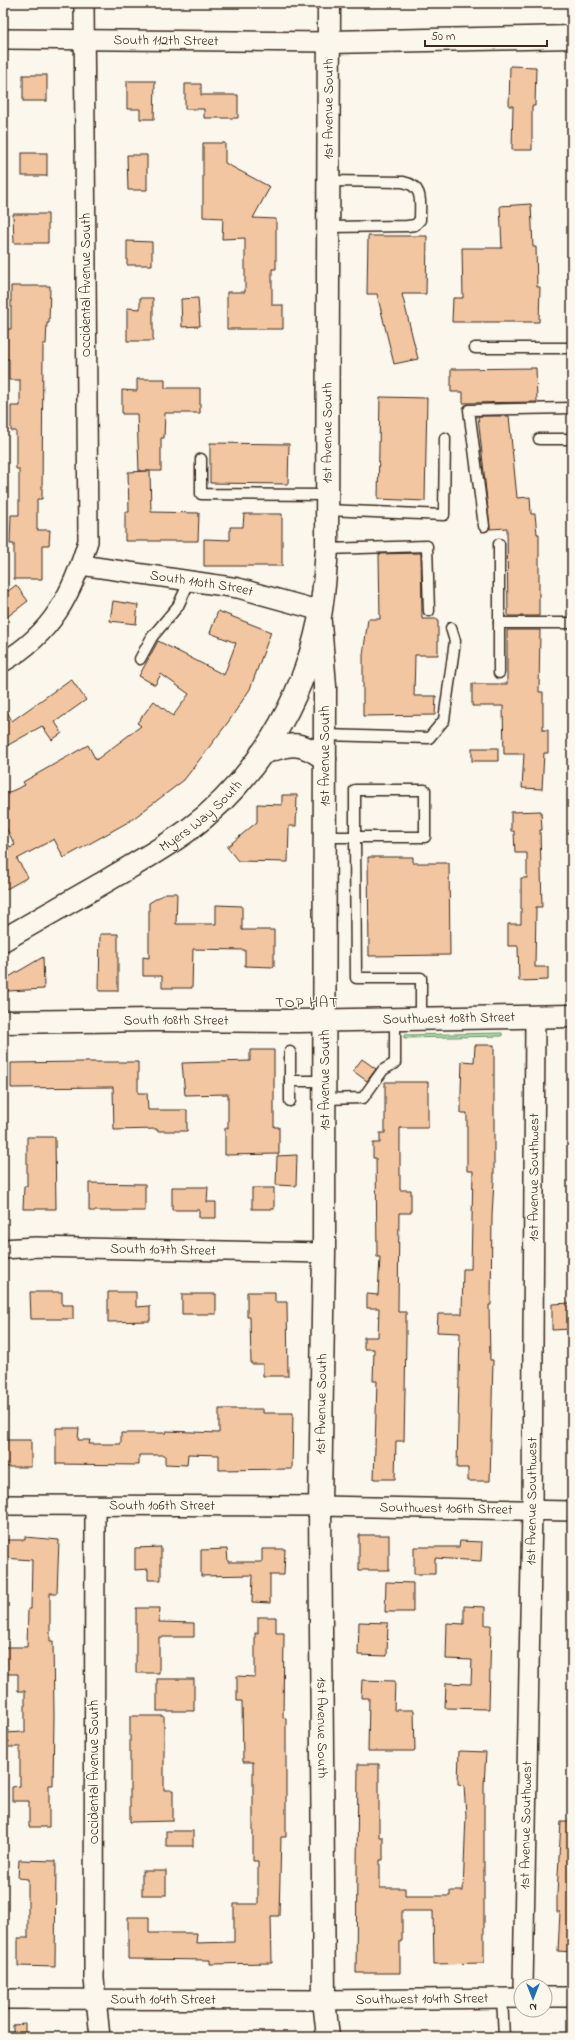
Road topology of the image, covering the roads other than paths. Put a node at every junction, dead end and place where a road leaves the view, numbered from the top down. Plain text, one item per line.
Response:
1 (84, 3) edge
2 (329, 3) edge
3 (572, 37) edge
4 (3, 39) edge
5 (84, 40) junction
6 (329, 42) junction
7 (328, 181) junction
8 (328, 227) junction
9 (475, 348) dead end
10 (572, 348) edge
11 (572, 408) edge
12 (445, 438) dead end
13 (539, 439) dead end
14 (572, 439) edge
15 (201, 459) dead end
16 (327, 502) junction
17 (484, 526) dead end
18 (499, 544) dead end
19 (327, 549) junction
20 (80, 565) junction
21 (190, 580) junction
22 (429, 611) dead end
23 (320, 615) junction
24 (499, 623) junction
25 (572, 623) edge
26 (451, 628) dead end
27 (140, 659) dead end
28 (3, 662) edge
29 (499, 673) dead end
30 (325, 736) junction
31 (261, 754) junction
32 (325, 759) junction
33 (325, 837) junction
34 (355, 837) junction
35 (3, 940) edge
36 (572, 1016) edge
37 (535, 1017) junction
38 (3, 1019) edge
39 (395, 1019) junction
40 (421, 1019) junction
41 (27, 1021) junction
42 (325, 1021) junction
43 (3, 1022) edge
44 (290, 1052) dead end
45 (290, 1081) junction
46 (324, 1090) junction
47 (290, 1100) dead end
48 (3, 1250) edge
49 (324, 1253) junction
50 (3, 1505) edge
51 (95, 1506) junction
52 (320, 1506) junction
53 (532, 1510) junction
54 (572, 1511) edge
55 (523, 1978) edge
56 (553, 1997) edge
57 (572, 1997) edge
58 (512, 1998) edge
59 (3, 2000) edge
60 (96, 2000) junction
61 (324, 2000) junction
62 (100, 2037) edge
63 (328, 2037) edge
64 (504, 2037) edge

1 - 5 street, Occidental Avenue South
2 - 6 street, 1st Avenue South
3 - 6 street
4 - 5 street, South 112th Street
5 - 6 street, South 112th Street
5 - 20 street, Occidental Avenue South
6 - 7 street, 1st Avenue South
7 - 8 street, 1st Avenue South
7 - 8 lane
8 - 16 street, 1st Avenue South
9 - 10 lane
11 - 17 lane
12 - 16 lane
13 - 14 lane
15 - 16 lane
16 - 19 street, 1st Avenue South
18 - 24 lane
19 - 22 lane
19 - 23 street, 1st Avenue South
20 - 21 street, South 110th Street
20 - 28 street, Occidental Avenue South
21 - 23 street, South 110th Street
21 - 27 lane
23 - 30 street, 1st Avenue South
23 - 31 street, Myers Way South
24 - 25 lane
24 - 29 lane
26 - 30 lane
30 - 32 street, 1st Avenue South
31 - 32 street
31 - 35 street, Myers Way South
32 - 33 street, 1st Avenue South
33 - 34 lane
33 - 42 street, 1st Avenue South
34 - 34 lane
34 - 40 lane
36 - 37 street, Southwest 108th Street
37 - 40 street, Southwest 108th Street
37 - 53 street, 1st Avenue Southwest
38 - 41 street, South 108th Street
39 - 40 street, Southwest 108th Street
39 - 42 street, Southwest 108th Street
39 - 46 lane
41 - 42 street, South 108th Street
41 - 43 street, South 108th Street
42 - 46 street, 1st Avenue South
44 - 45 lane
45 - 46 lane
45 - 47 lane
46 - 49 street, 1st Avenue South
48 - 49 street, South 107th Street
49 - 52 street, 1st Avenue South
50 - 51 street, South 106th Street
51 - 52 street, South 106th Street
51 - 60 street, Occidental Avenue South
52 - 53 street, Southwest 106th Street
52 - 61 street, 1st Avenue South
53 - 54 street, Southwest 106th Street
53 - 55 street, 1st Avenue Southwest
56 - 57 street
58 - 61 street, Southwest 104th Street
58 - 64 lane
59 - 60 street, South 104th Street
60 - 61 street, South 104th Street
60 - 62 street, Occidental Avenue South
61 - 63 street, 1st Avenue South

